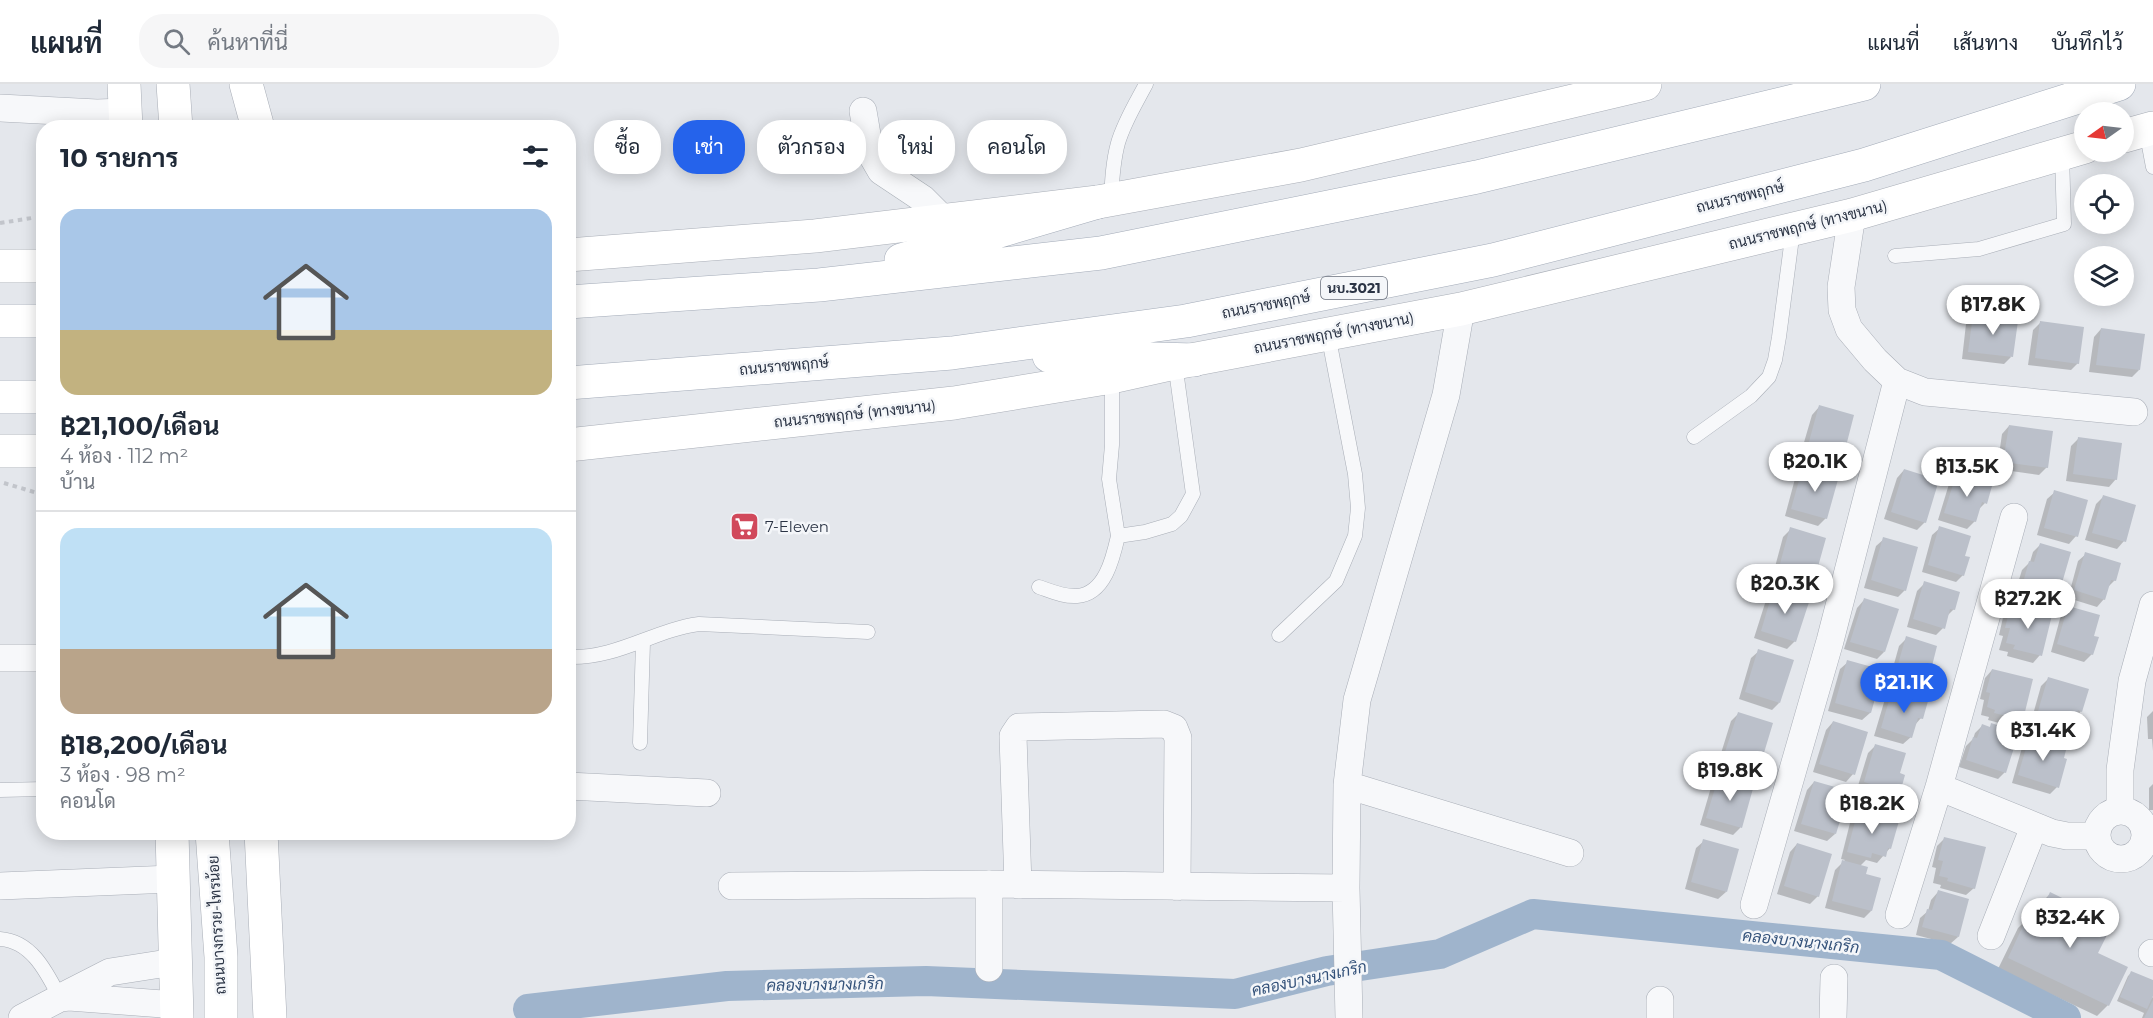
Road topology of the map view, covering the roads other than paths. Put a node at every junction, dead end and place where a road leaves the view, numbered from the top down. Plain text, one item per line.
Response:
1 (158, 84) edge
2 (173, 84) edge
3 (238, 84) edge
4 (246, 84) edge
5 (1146, 84) edge
6 (1645, 84) edge
7 (1864, 84) edge
8 (2119, 84) edge
9 (0, 108) edge
10 (125, 108) edge
11 (863, 111) dead end
12 (160, 120) edge
13 (175, 120) edge
14 (244, 120) edge
15 (256, 120) edge
16 (2141, 131) edge
17 (2073, 151) edge
18 (2153, 167) edge
19 (1104, 200) junction
20 (1852, 215) junction
21 (944, 220) junction
22 (1793, 230) junction
23 (576, 254) edge
24 (1895, 256) dead end
25 (0, 266) edge
26 (36, 266) edge
27 (819, 285) junction
28 (576, 301) edge
29 (1461, 309) junction
30 (0, 321) edge
31 (36, 321) edge
32 (1328, 334) junction
33 (952, 353) junction
34 (1185, 361) junction
35 (1112, 377) junction
36 (1897, 381) junction
37 (576, 382) edge
38 (0, 397) edge
39 (36, 397) edge
40 (2134, 412) dead end
41 (1694, 437) dead end
42 (576, 444) edge
43 (0, 451) edge
44 (36, 451) edge
45 (2014, 518) dead end
46 (1118, 537) junction
47 (1039, 586) dead end
48 (2153, 605) edge
49 (868, 632) dead end
50 (1279, 635) dead end
51 (643, 642) junction
52 (576, 657) edge
53 (0, 658) edge
54 (36, 658) edge
55 (640, 743) dead end
56 (1347, 785) junction
57 (576, 786) edge
58 (1939, 787) junction
59 (36, 789) edge
60 (0, 790) edge
61 (707, 793) dead end
62 (2120, 810) junction
63 (2034, 827) junction
64 (2097, 836) junction
65 (172, 840) edge
66 (213, 840) edge
67 (228, 840) edge
68 (261, 840) edge
69 (2149, 845) edge
70 (1570, 854) dead end
71 (172, 879) junction
72 (989, 884) junction
73 (1018, 885) junction
74 (0, 886) edge
75 (732, 886) dead end
76 (1177, 887) junction
77 (1346, 888) junction
78 (1754, 905) dead end
79 (1899, 915) dead end
80 (1991, 936) dead end
81 (0, 939) edge
82 (174, 962) junction
83 (989, 968) dead end
84 (1834, 978) dead end
85 (60, 998) junction
86 (1348, 1011) edge
87 (176, 1012) edge
88 (22, 1018) edge
89 (220, 1018) edge
90 (235, 1018) edge
91 (270, 1018) edge
92 (1833, 1018) edge

1 - 12 main road
2 - 13 main road
3 - 14 main road
4 - 15 main road
5 - 19 lane
6 - 19 main road
7 - 27 main road
8 - 33 main road, ถนนราชพฤกษ์ / นบ.3021
9 - 10 street
11 - 21 street
16 - 18 lane
17 - 20 main road, ถนนราชพฤกษ์ (ทางขนาน)
17 - 24 lane
19 - 21 main road
19 - 27 main road
20 - 22 main road, ถนนราชพฤกษ์ (ทางขนาน)
20 - 36 street
21 - 23 main road
22 - 29 main road, ถนนราชพฤกษ์ (ทางขนาน)
22 - 41 lane
25 - 26 main road
27 - 28 main road
29 - 32 main road, ถนนราชพฤกษ์ (ทางขนาน)
29 - 56 street
30 - 31 main road
32 - 34 main road, ถนนราชพฤกษ์ (ทางขนาน)
32 - 50 lane
33 - 34 main road
33 - 37 main road, ถนนราชพฤกษ์ / นบ.3021
34 - 35 main road, ถนนราชพฤกษ์ (ทางขนาน)
34 - 46 lane
35 - 42 main road, ถนนราชพฤกษ์ (ทางขนาน)
35 - 46 lane
36 - 40 street
36 - 78 street
38 - 39 main road
43 - 44 main road
45 - 58 street
46 - 47 lane
48 - 62 street
49 - 51 lane
51 - 52 lane
51 - 55 lane
53 - 54 street
56 - 70 street
56 - 77 street
57 - 61 street
58 - 63 street
58 - 79 street
59 - 60 lane
62 - 64 street
62 - 69 street
63 - 64 street
63 - 80 street
64 - 69 street
65 - 71 main road
66 - 89 main road, ถนนบางกรวย-ไทรน้อย
67 - 90 main road, ถนนบางกรวย-ไทรน้อย
68 - 91 main road
71 - 74 street
71 - 82 main road
72 - 73 street
72 - 75 street
72 - 83 street
73 - 76 street
73 - 76 street
76 - 77 street
77 - 86 street
81 - 85 lane
82 - 85 street
82 - 87 main road
84 - 92 street
85 - 87 street
85 - 88 street

